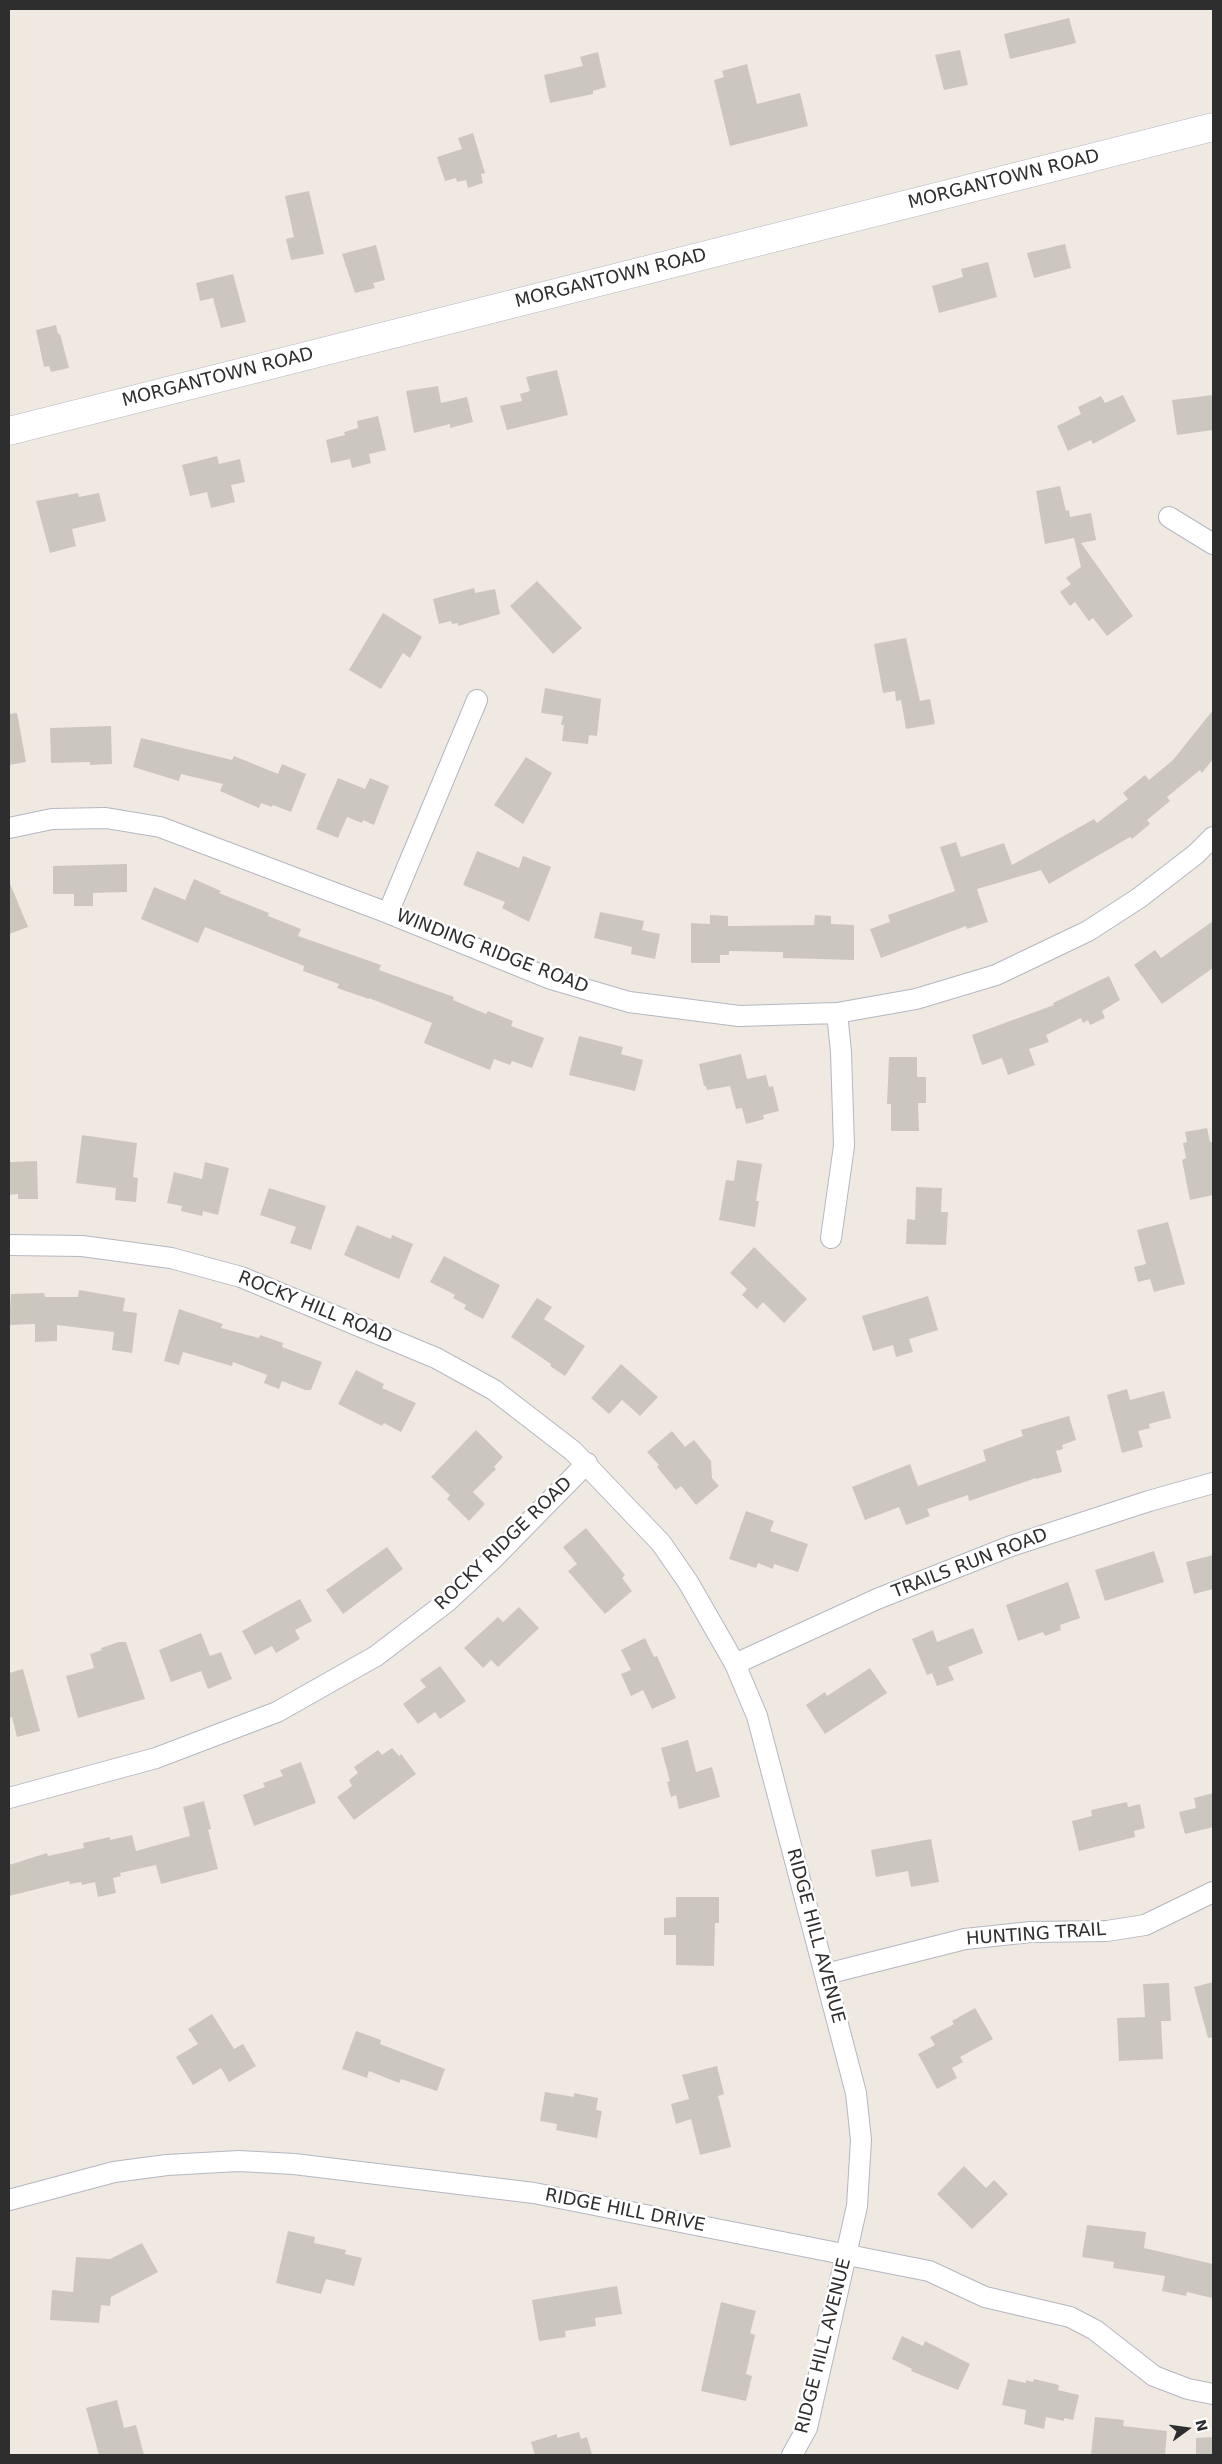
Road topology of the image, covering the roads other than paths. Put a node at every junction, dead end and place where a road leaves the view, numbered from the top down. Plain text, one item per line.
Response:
1 (1213, 127) edge
2 (9, 431) edge
3 (1169, 517) dead end
4 (1213, 544) edge
5 (476, 700) dead end
6 (9, 828) edge
7 (1213, 837) edge
8 (388, 913) junction
9 (836, 1013) junction
10 (831, 1238) dead end
11 (9, 1245) edge
12 (587, 1463) junction
13 (1213, 1483) edge
14 (735, 1664) junction
15 (9, 1798) edge
16 (1213, 1892) edge
17 (826, 1974) junction
18 (9, 2200) edge
19 (848, 2254) junction
20 (1213, 2394) edge
21 (792, 2455) edge

1 - 2 main road, MORGANTOWN ROAD
3 - 4 street
5 - 8 street
6 - 8 street, WINDING RIDGE ROAD
7 - 9 street, WINDING RIDGE ROAD
8 - 9 street, WINDING RIDGE ROAD
9 - 10 street
11 - 12 street, ROCKY HILL ROAD
12 - 14 street, RIDGE HILL AVENUE
12 - 15 street, ROCKY RIDGE ROAD
13 - 14 street, TRAILS RUN ROAD
14 - 17 street, RIDGE HILL AVENUE
16 - 17 street, HUNTING TRAIL
17 - 19 street, RIDGE HILL AVENUE
18 - 19 street, RIDGE HILL DRIVE
19 - 20 street, RIDGE HILL DRIVE
19 - 21 street, RIDGE HILL AVENUE

